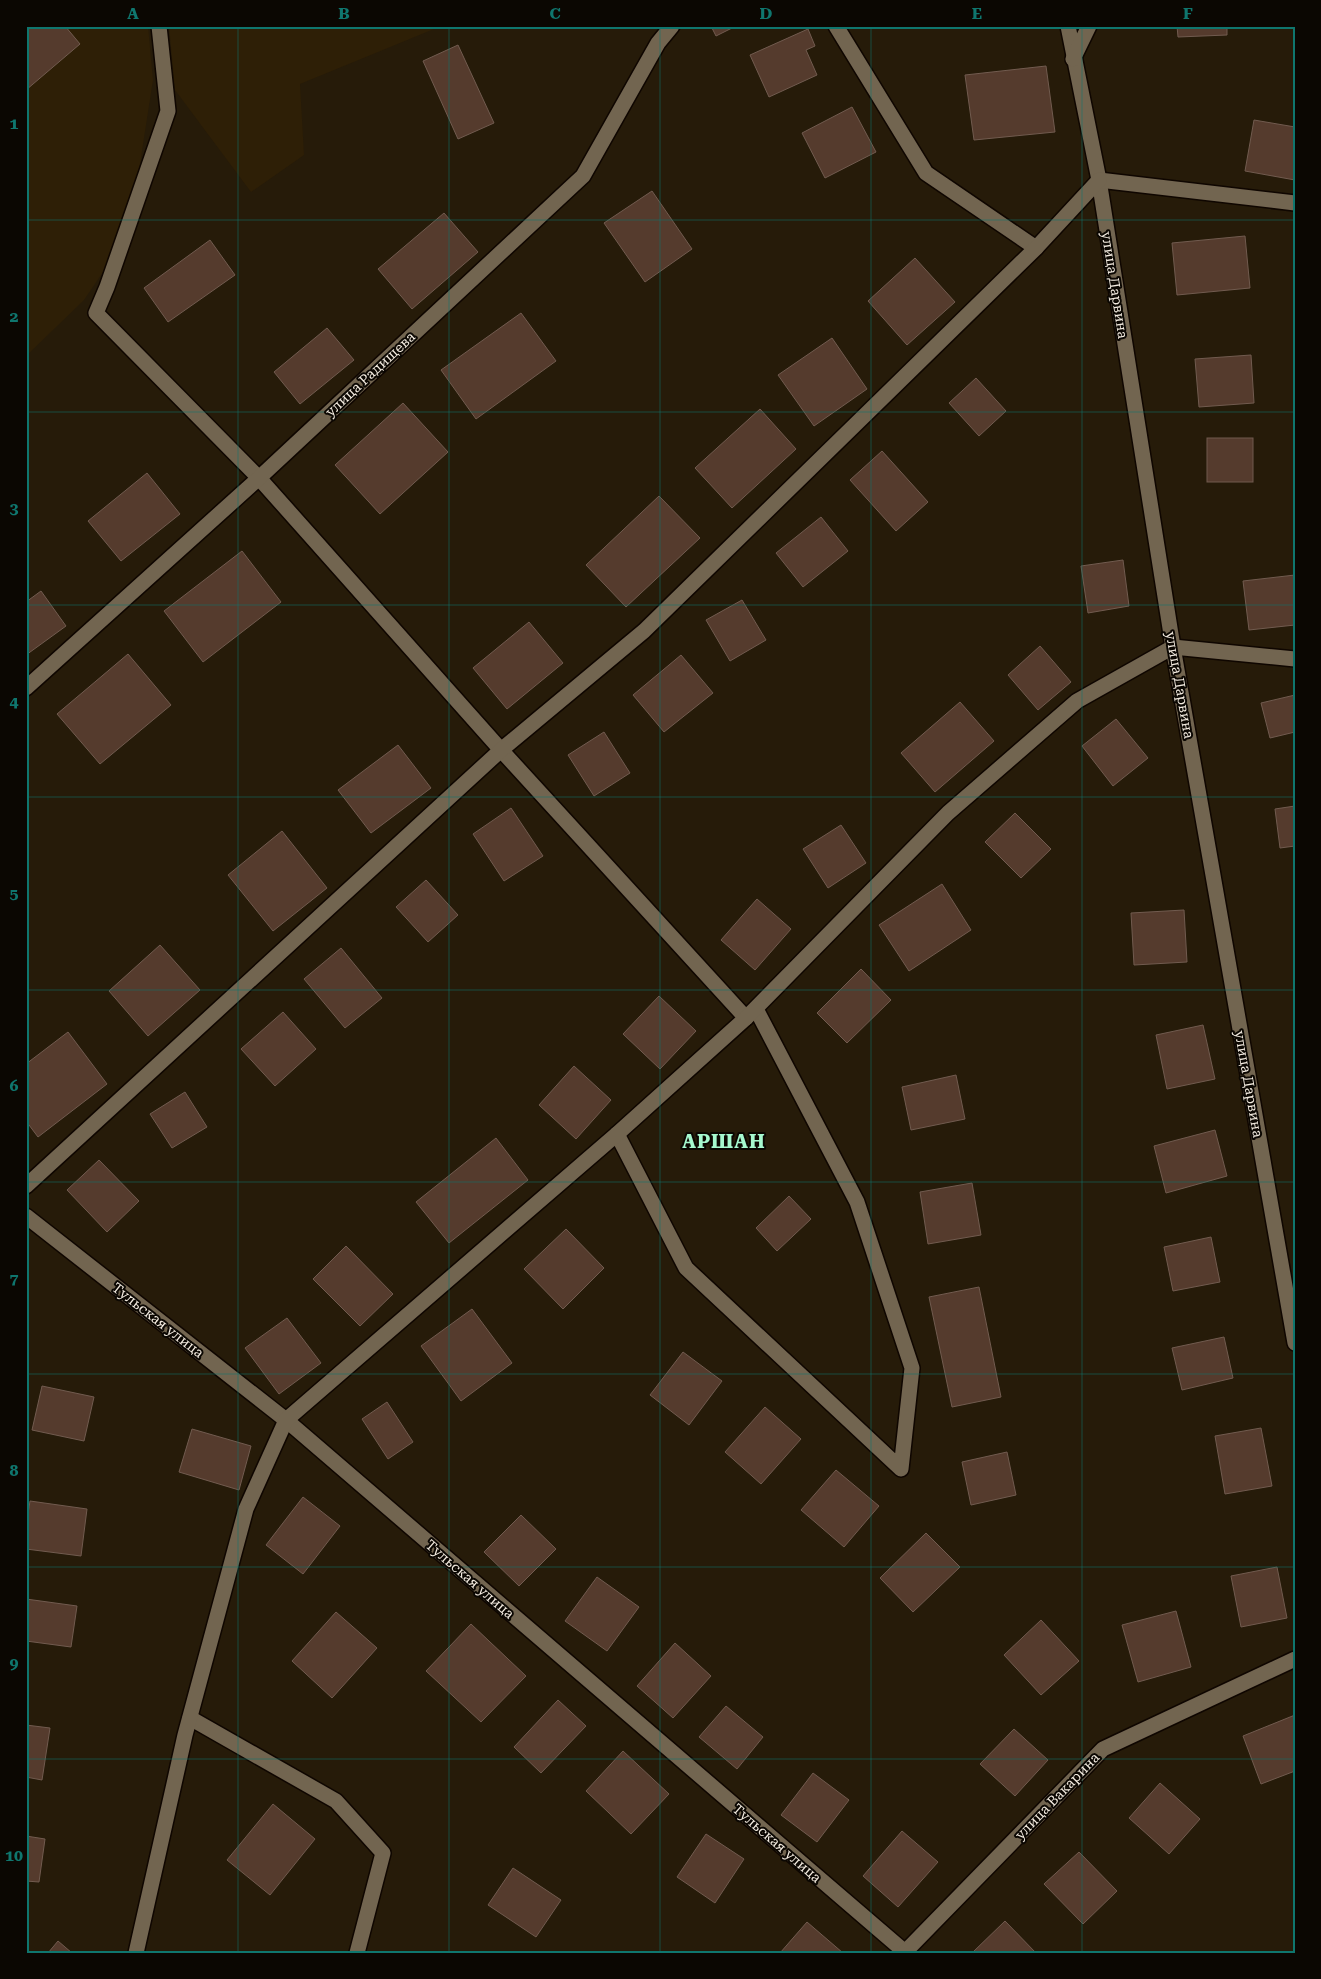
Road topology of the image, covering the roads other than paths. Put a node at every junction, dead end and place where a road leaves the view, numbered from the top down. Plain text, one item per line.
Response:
1 (159, 26) edge
2 (672, 26) edge
3 (836, 26) edge
4 (1068, 26) edge
5 (1089, 26) edge
6 (1073, 59) junction
7 (1099, 180) junction
8 (1295, 203) edge
9 (1036, 248) junction
10 (259, 478) junction
11 (1173, 647) junction
12 (1295, 659) edge
13 (26, 688) edge
14 (501, 750) junction
15 (751, 1014) junction
16 (617, 1134) junction
17 (26, 1186) edge
18 (26, 1216) edge
19 (1295, 1343) edge
20 (286, 1420) junction
21 (1295, 1659) edge
22 (190, 1718) junction
23 (904, 1952) edge
24 (136, 1953) edge
25 (357, 1953) edge

1 - 10 street
2 - 10 street, улица Радищева
3 - 9 street
4 - 6 street, улица Дарвина
5 - 6 street
6 - 7 street, улица Дарвина
7 - 8 street
7 - 9 street
7 - 11 street, улица Дарвина
9 - 14 street
10 - 13 street, улица Радищева
10 - 14 street
11 - 12 street
11 - 15 street
11 - 19 street, улица Дарвина
14 - 15 street
14 - 17 street
15 - 16 street
15 - 16 street
16 - 20 street
18 - 20 street, Тульская улица
20 - 22 street
20 - 23 street, Тульская улица
21 - 23 street, улица Вакарина
22 - 24 street
22 - 25 street

